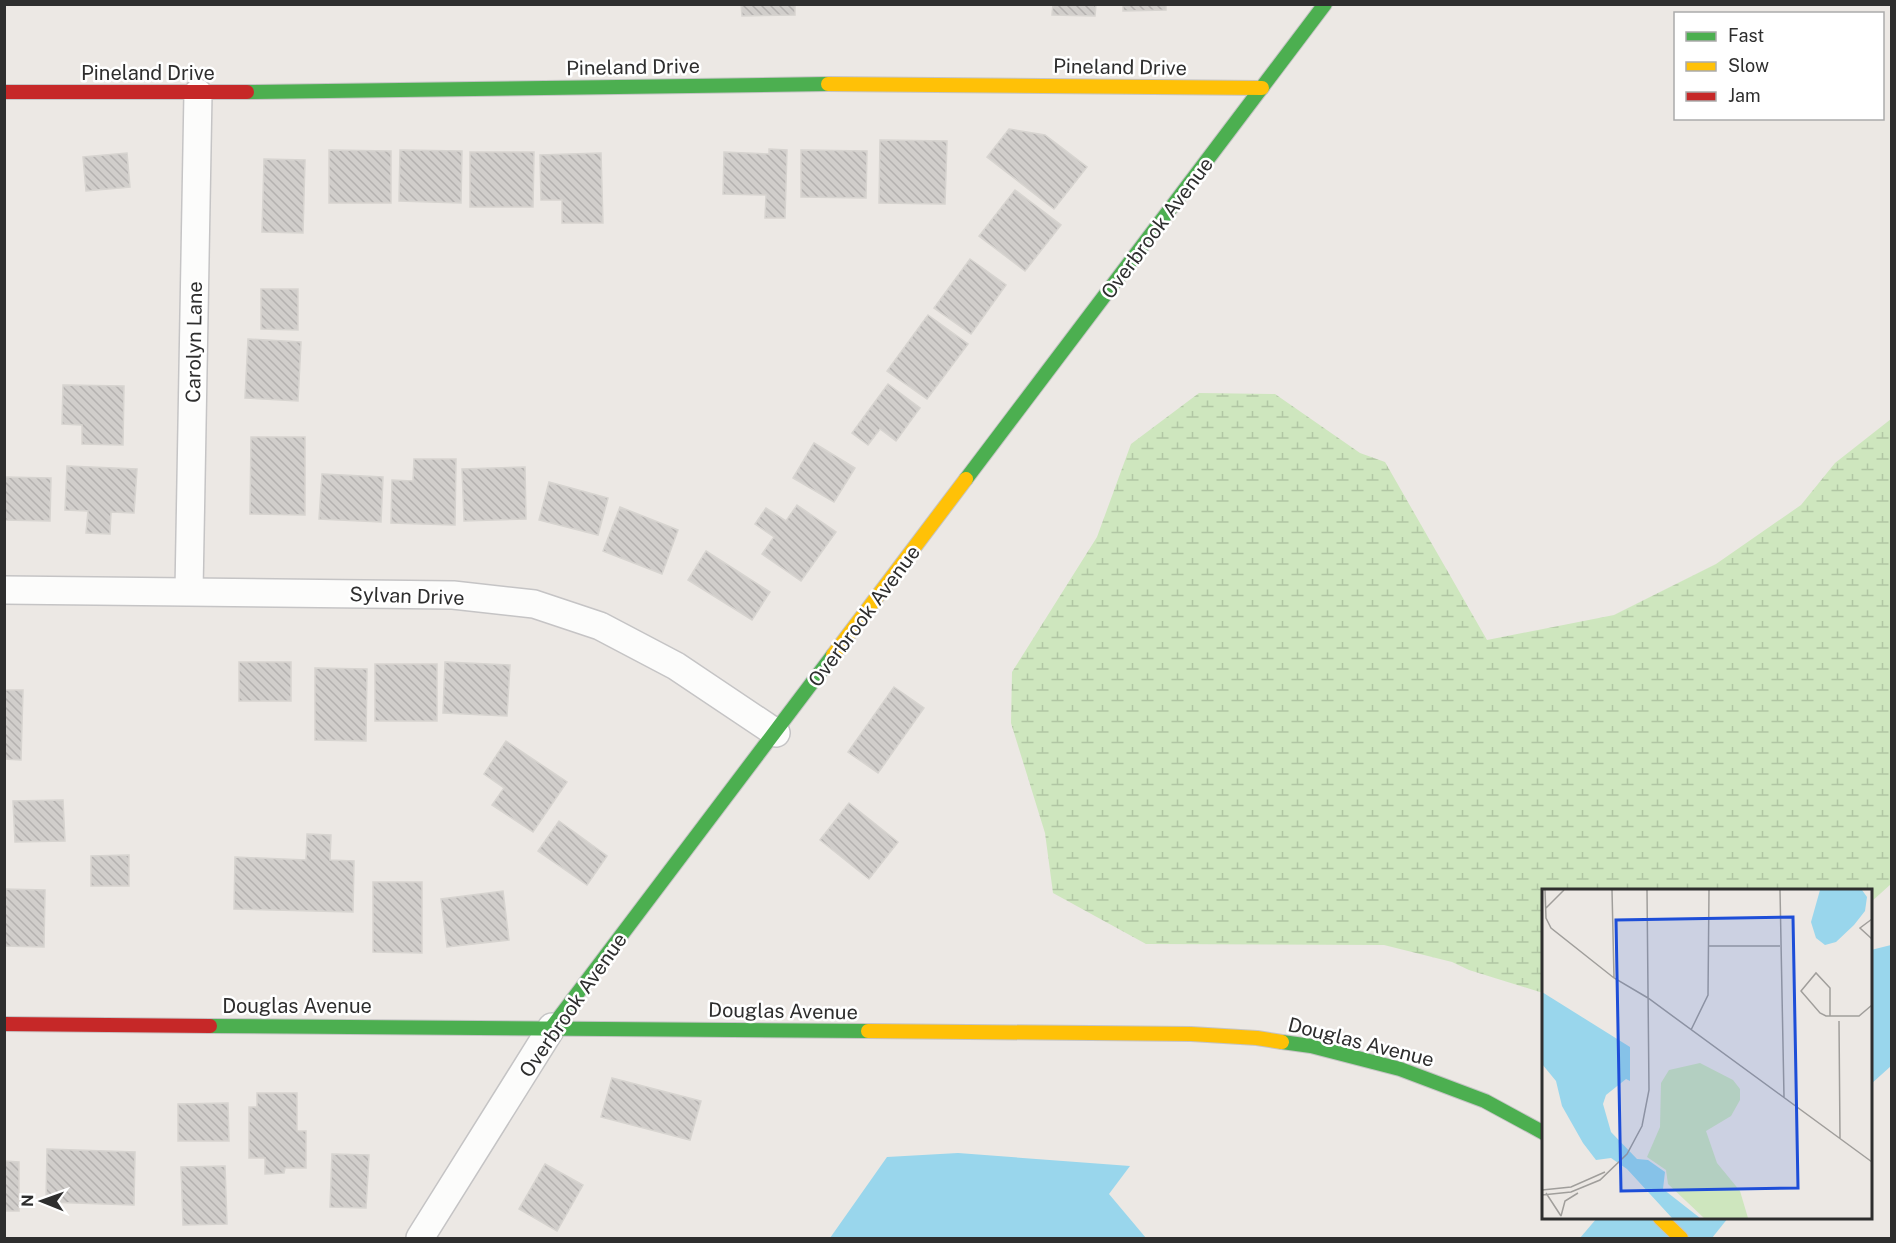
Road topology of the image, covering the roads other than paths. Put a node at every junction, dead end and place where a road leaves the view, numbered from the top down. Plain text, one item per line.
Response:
1 (1325, 4) edge
2 (1262, 88) junction
3 (4, 92) edge
4 (198, 93) junction
5 (4, 590) edge
6 (189, 591) junction
7 (776, 733) junction
8 (4, 1024) edge
9 (552, 1027) junction
10 (1542, 1132) edge
11 (1661, 1219) edge
12 (420, 1239) edge
13 (1682, 1239) edge

1 - 2 street, Overbrook Avenue
2 - 4 street, Pineland Drive
2 - 7 street, Overbrook Avenue
3 - 4 street, Pineland Drive
4 - 6 street, Carolyn Lane
5 - 6 street, Sylvan Drive
6 - 7 street, Sylvan Drive
7 - 9 street, Overbrook Avenue
8 - 9 street, Douglas Avenue
9 - 10 street, Douglas Avenue
9 - 12 street, Overbrook Avenue
11 - 13 street

